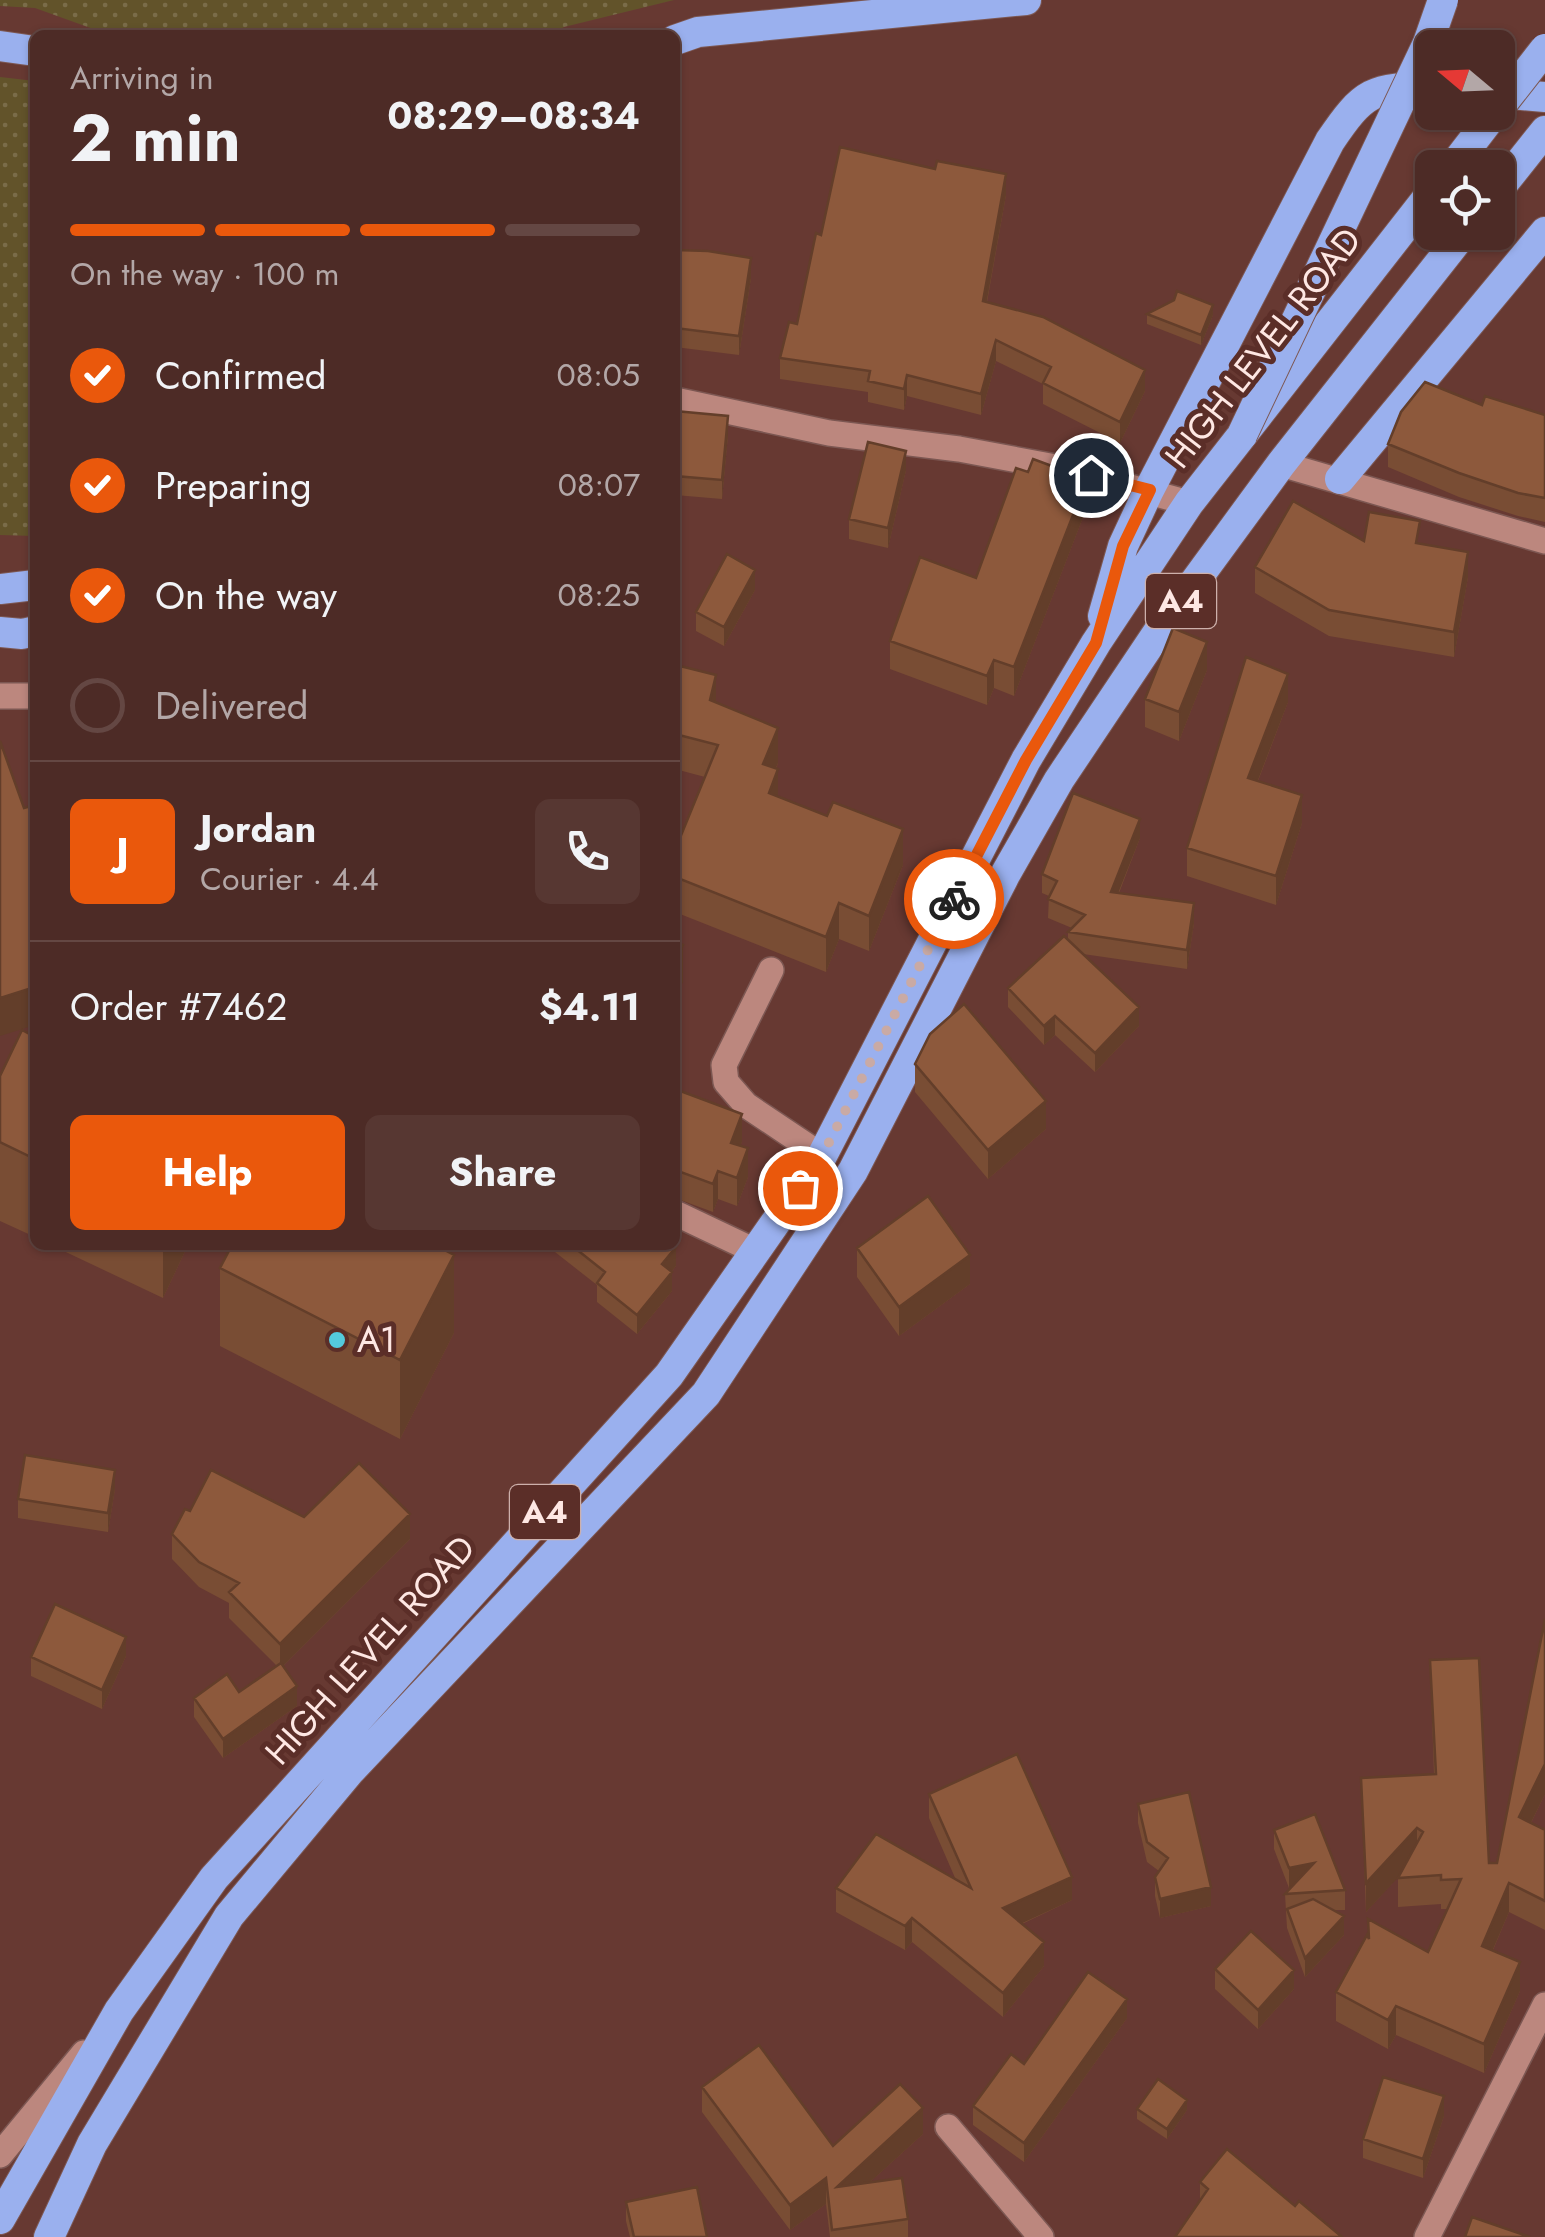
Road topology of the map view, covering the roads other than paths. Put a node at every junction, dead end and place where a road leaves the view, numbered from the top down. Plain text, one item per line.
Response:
1 (1026, 0) edge
2 (1442, 0) edge
3 (680, 38) edge
4 (0, 46) edge
5 (1545, 49) edge
6 (30, 51) edge
7 (1515, 87) edge
8 (1415, 89) edge
9 (1515, 94) edge
10 (1545, 97) edge
11 (1481, 130) edge
12 (1545, 130) edge
13 (1466, 150) edge
14 (1515, 168) edge
15 (1415, 214) edge
16 (1545, 232) edge
17 (1450, 250) edge
18 (680, 401) edge
19 (1242, 434) junction
20 (1281, 464) junction
21 (1340, 479) junction
22 (1150, 490) junction
23 (1190, 503) junction
24 (1545, 541) edge
25 (30, 586) edge
26 (0, 589) edge
27 (0, 632) edge
28 (30, 632) edge
29 (1096, 643) junction
30 (0, 696) edge
31 (30, 696) edge
32 (771, 970) dead end
33 (822, 1156) junction
34 (680, 1215) edge
35 (756, 1252) junction
36 (1545, 2006) edge
37 (119, 2010) junction
38 (948, 2127) dead end
39 (0, 2156) edge
40 (0, 2220) edge
41 (49, 2237) edge
42 (1041, 2237) edge
43 (1427, 2237) edge

1 - 3 highway
2 - 19 highway, bridge
4 - 6 highway
5 - 7 highway, bridge
8 - 22 highway
9 - 10 highway
11 - 13 highway
12 - 14 highway
15 - 19 highway, HIGH LEVEL ROAD / A4
16 - 21 highway
17 - 20 highway, HIGH LEVEL ROAD / A4
18 - 22 street
19 - 23 highway, HIGH LEVEL ROAD / A4
20 - 21 street
20 - 41 highway, HIGH LEVEL ROAD / A4
21 - 24 street
22 - 23 street
22 - 29 highway
23 - 29 highway, HIGH LEVEL ROAD / A4
25 - 26 highway
27 - 28 highway
29 - 33 highway, HIGH LEVEL ROAD / A4
30 - 31 street
32 - 33 street
33 - 35 highway, HIGH LEVEL ROAD / A4
34 - 35 street
35 - 37 highway, HIGH LEVEL ROAD / A4
36 - 43 street
37 - 39 street
37 - 40 highway, HIGH LEVEL ROAD / A4
38 - 42 street

